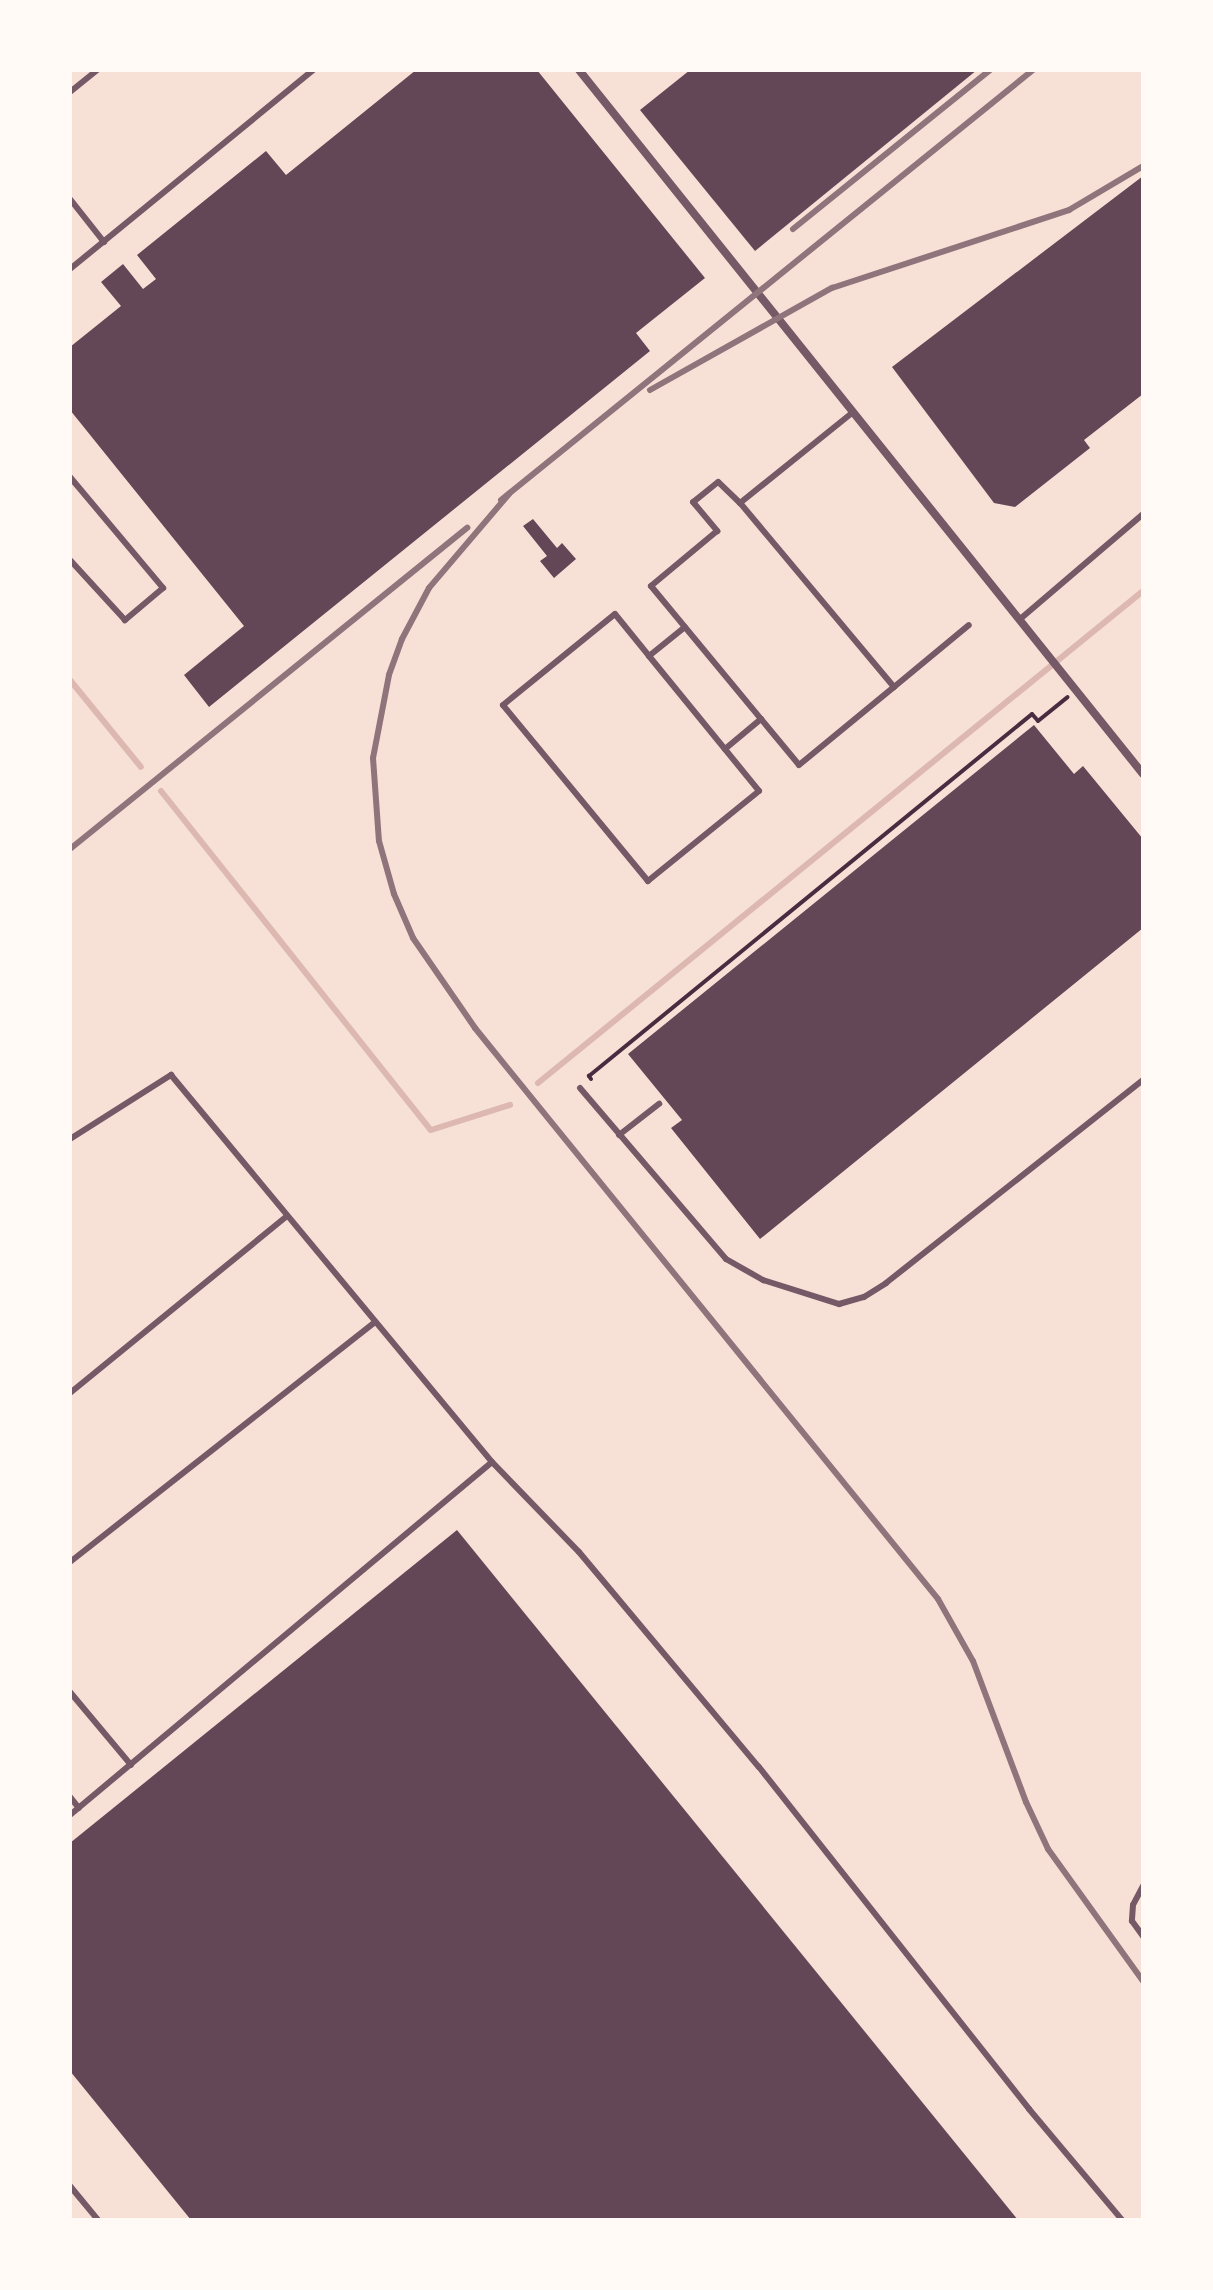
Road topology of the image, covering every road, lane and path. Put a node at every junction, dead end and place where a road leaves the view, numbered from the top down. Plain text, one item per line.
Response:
1 (97, 70) edge
2 (313, 70) edge
3 (579, 70) edge
4 (70, 92) edge
5 (70, 199) edge
6 (104, 242) junction
7 (70, 269) edge
8 (852, 413) junction
9 (70, 477) edge
10 (740, 503) junction
11 (1143, 514) edge
12 (70, 560) edge
13 (1019, 620) junction
14 (969, 625) dead end
15 (685, 627) junction
16 (649, 656) junction
17 (894, 687) junction
18 (1076, 691) junction
19 (761, 719) junction
20 (725, 749) junction
21 (1143, 774) edge
22 (1143, 1080) edge
23 (580, 1088) joint
24 (659, 1104) dead end
25 (619, 1135) junction
26 (70, 1139) edge
27 (287, 1216) junction
28 (375, 1322) junction
29 (70, 1393) edge
30 (492, 1462) junction
31 (70, 1562) edge
32 (70, 1692) edge
33 (131, 1765) junction
34 (70, 1797) edge
35 (79, 1808) junction
36 (70, 1815) edge
37 (1143, 1886) edge
38 (1143, 1936) edge
39 (70, 2186) edge
40 (98, 2220) edge
41 (1122, 2220) edge

1 - 4 lane
2 - 6 lane
3 - 8 street
5 - 6 lane
6 - 7 lane
8 - 10 lane
8 - 13 street
9 - 12 lane
10 - 15 lane
10 - 17 lane
11 - 13 lane
13 - 18 street
14 - 17 lane
15 - 16 lane
15 - 19 lane
16 - 20 lane
16 - 20 lane
17 - 19 lane
18 - 21 street
18 - 23 path
19 - 20 lane
22 - 25 lane
23 - 25 lane
24 - 25 lane
26 - 27 lane
27 - 28 lane
27 - 29 lane
28 - 30 lane
28 - 31 lane
30 - 33 lane
30 - 41 lane
32 - 33 lane
33 - 35 lane
34 - 35 lane
35 - 36 lane
37 - 38 lane
39 - 40 lane

